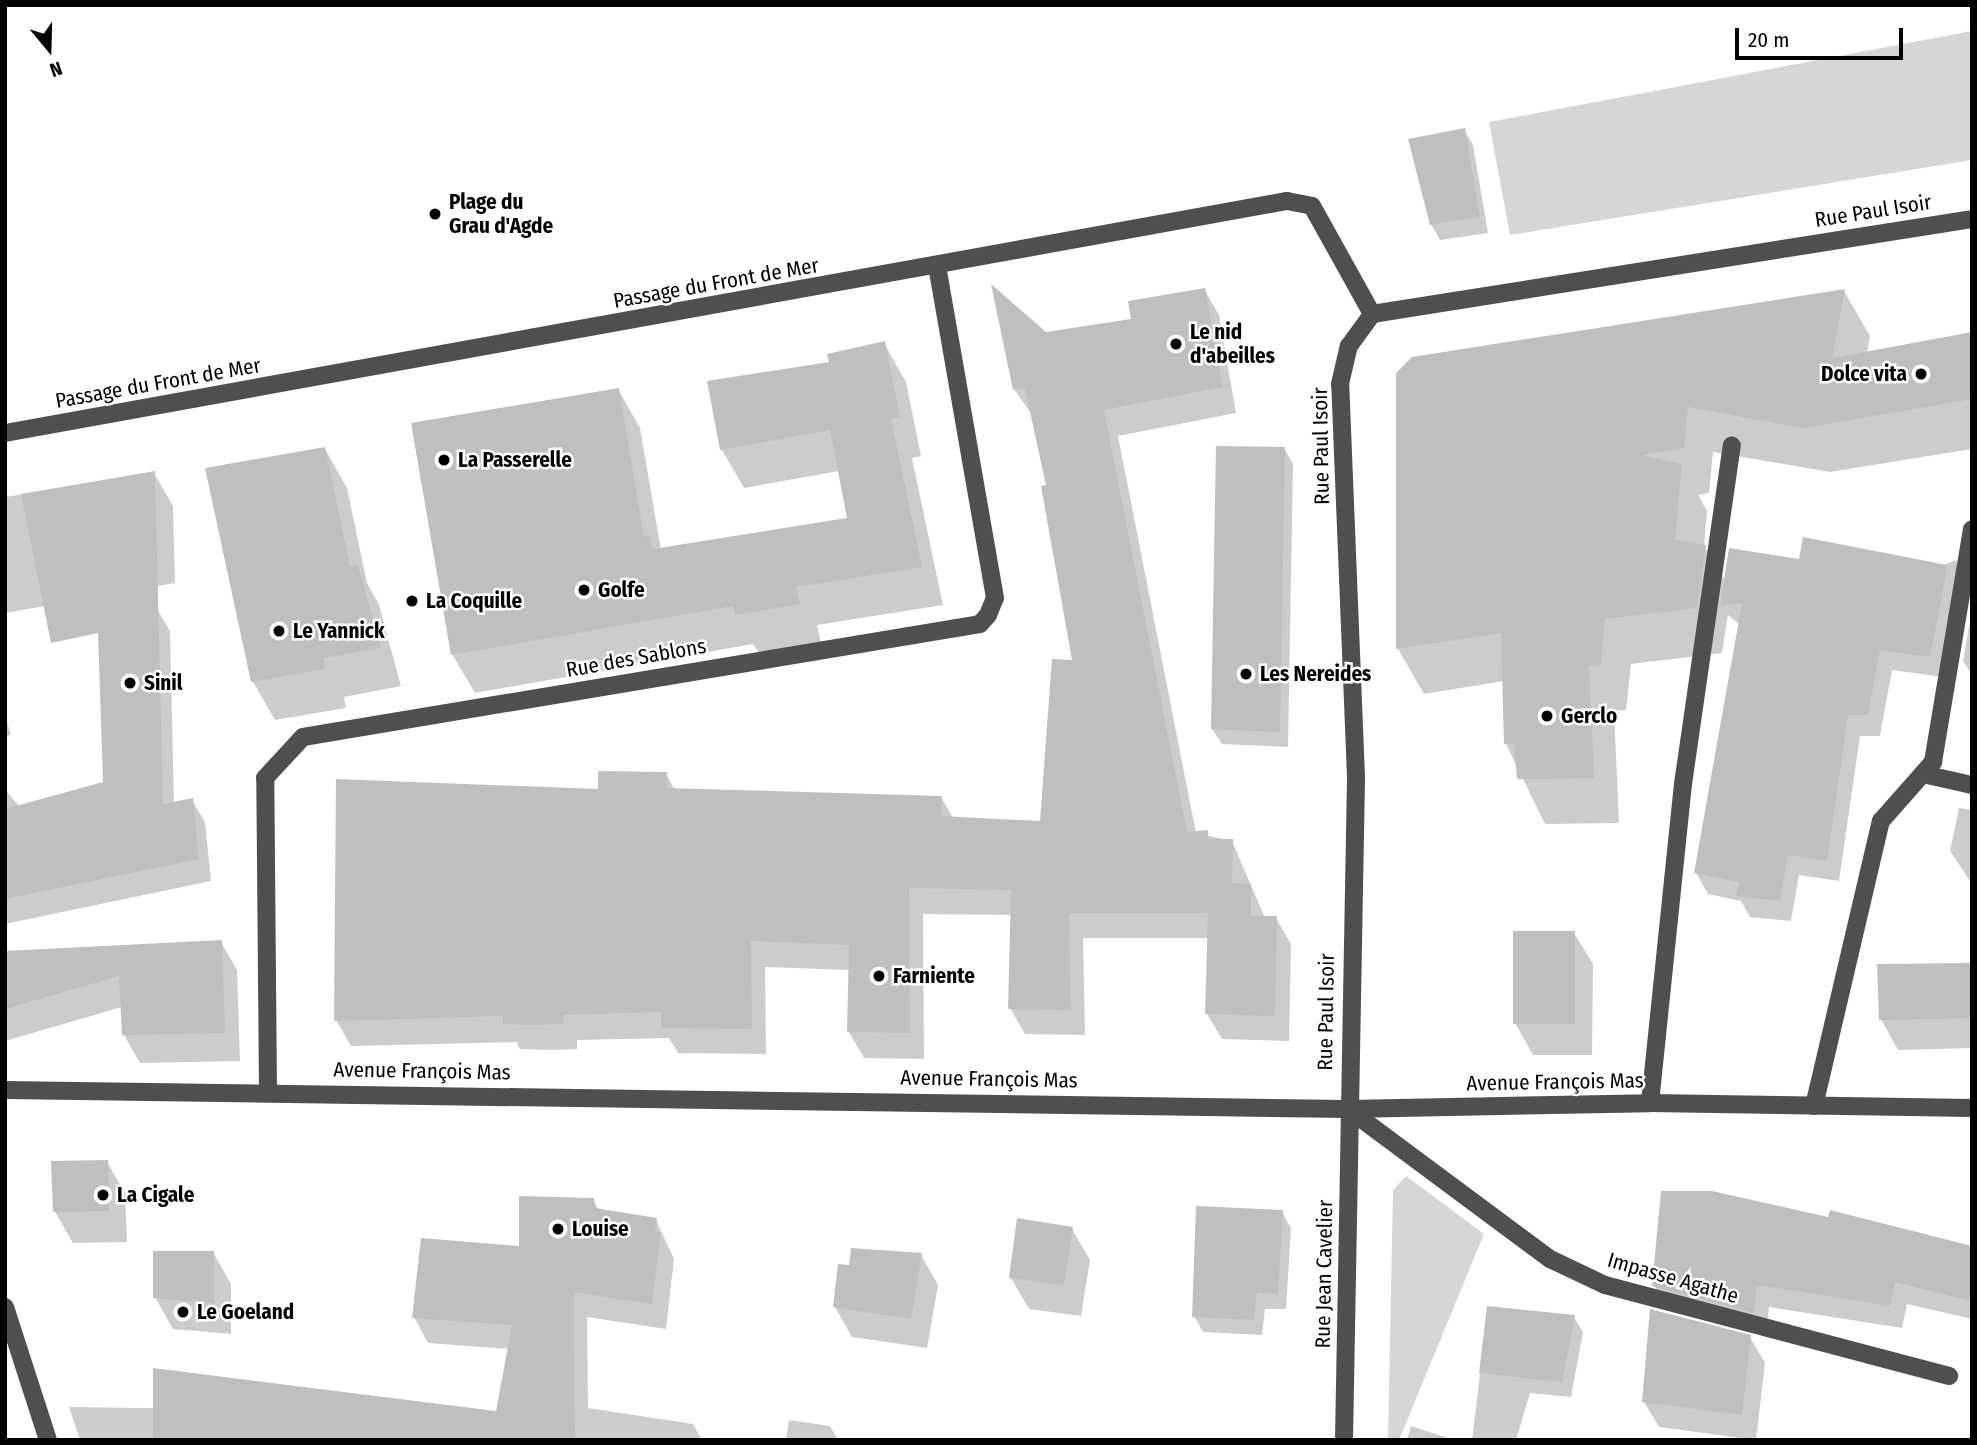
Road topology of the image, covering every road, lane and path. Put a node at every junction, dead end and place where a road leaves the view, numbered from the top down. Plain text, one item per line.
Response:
1 (1972, 219) edge
2 (937, 266) junction
3 (1371, 314) junction
4 (5, 433) edge
5 (1732, 446) dead end
6 (1972, 529) edge
7 (1923, 774) junction
8 (1972, 785) edge
9 (5, 1090) edge
10 (268, 1092) junction
11 (1650, 1102) junction
12 (1814, 1105) junction
13 (1972, 1108) edge
14 (1348, 1109) junction
15 (5, 1307) edge
16 (1949, 1376) dead end
17 (48, 1440) edge
18 (1344, 1440) edge

1 - 3 street, Rue Paul Isoir
2 - 3 street, Passage du Front de Mer
2 - 4 street, Passage du Front de Mer
2 - 10 street, Rue des Sablons
3 - 14 street, Rue Paul Isoir
5 - 11 street
6 - 7 street
7 - 8 street
7 - 12 street
9 - 10 street, Avenue François Mas
10 - 14 street, Avenue François Mas
11 - 12 street, Avenue François Mas
11 - 14 street, Avenue François Mas
12 - 13 street, Avenue François Mas
14 - 16 street, Impasse Agathe
14 - 18 street, Rue Jean Cavelier
15 - 17 street

